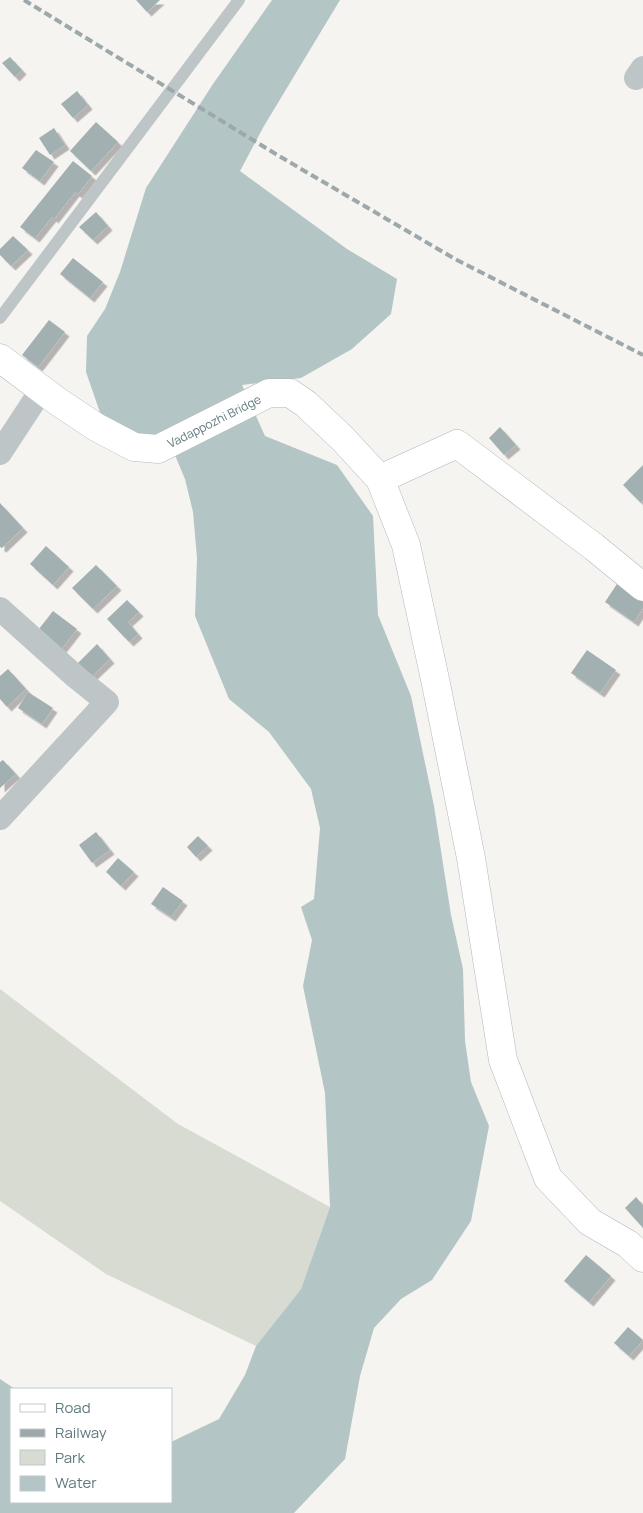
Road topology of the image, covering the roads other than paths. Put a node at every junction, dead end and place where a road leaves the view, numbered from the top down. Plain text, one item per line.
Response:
1 (239, 0) edge
2 (0, 318) edge
3 (10, 365) edge
4 (42, 389) junction
5 (0, 453) edge
6 (380, 479) junction
7 (643, 587) edge
8 (0, 609) edge
9 (0, 818) edge
10 (643, 1258) edge

1 - 2 lane
3 - 4 main road
4 - 5 street
4 - 6 main road, Vadappozhi Bridge
6 - 7 main road
6 - 10 main road
8 - 9 street

